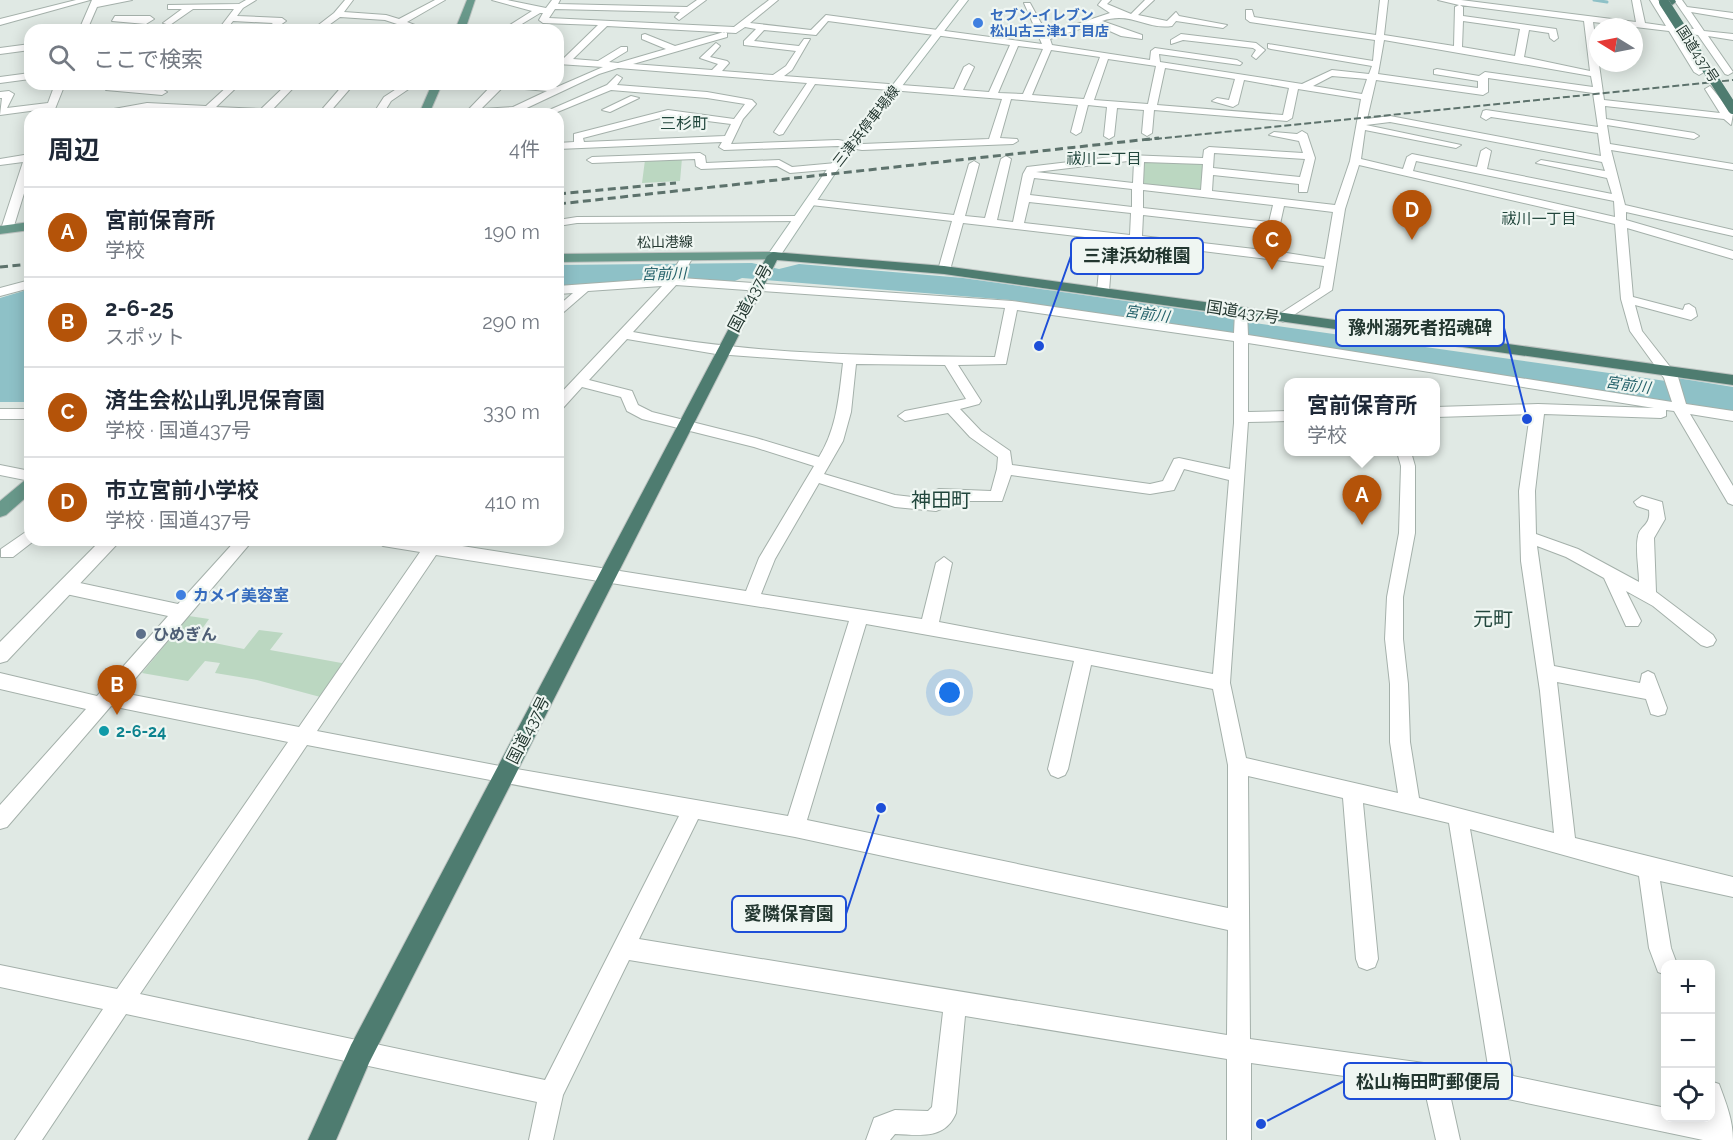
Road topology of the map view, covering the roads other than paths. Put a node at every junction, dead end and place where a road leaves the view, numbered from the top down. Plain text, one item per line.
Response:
1 (128, 0) edge
2 (252, 0) edge
3 (349, 0) edge
4 (441, 0) edge
5 (471, 0) edge
6 (496, 0) edge
7 (626, 0) edge
8 (702, 0) edge
9 (774, 0) edge
10 (964, 0) edge
11 (1107, 0) edge
12 (1150, 0) edge
13 (1384, 0) edge
14 (1442, 0) edge
15 (1542, 0) edge
16 (1636, 0) edge
17 (1460, 1) edge
18 (1667, 1) edge
19 (92, 2) edge
20 (552, 4) edge
21 (1027, 5) dead end
22 (240, 6) junction
23 (171, 7) dead end
24 (191, 8) junction
25 (620, 8) junction
26 (1684, 9) junction
27 (539, 10) junction
28 (688, 10) junction
29 (1249, 12) dead end
30 (1117, 13) junction
31 (338, 14) junction
32 (1547, 14) junction
33 (180, 15) junction
34 (201, 16) dead end
35 (1134, 16) junction
36 (1733, 16) edge
37 (231, 18) junction
38 (1461, 18) junction
39 (1588, 18) joint
40 (1639, 18) edge
41 (2, 20) edge
42 (1143, 20) junction
43 (146, 21) dead end
44 (402, 21) junction
45 (566, 21) junction
46 (1094, 21) junction
47 (166, 22) dead end
48 (605, 23) junction
49 (1218, 23) dead end
50 (85, 24) edge
51 (112, 24) edge
52 (226, 24) edge
53 (277, 24) edge
54 (324, 24) edge
55 (409, 24) edge
56 (462, 24) edge
57 (516, 24) edge
58 (563, 24) edge
59 (1288, 26) junction
60 (1643, 26) edge
61 (667, 27) junction
62 (762, 27) junction
63 (1525, 27) junction
64 (740, 28) junction
65 (1673, 30) junction
66 (813, 33) junction
67 (939, 33) junction
68 (1279, 33) dead end
69 (1700, 33) junction
70 (645, 37) dead end
71 (1733, 37) edge
72 (1380, 38) junction
73 (1554, 38) dead end
74 (1174, 42) dead end
75 (1046, 43) junction
76 (1015, 44) junction
77 (716, 46) dead end
78 (1271, 46) dead end
79 (24, 48) edge
80 (672, 48) junction
81 (1458, 48) junction
82 (624, 49) dead end
83 (801, 49) junction
84 (0, 51) edge
85 (1476, 51) junction
86 (1315, 54) junction
87 (1716, 54) junction
88 (1105, 56) junction
89 (1733, 56) edge
90 (564, 59) edge
91 (1519, 59) junction
92 (564, 62) edge
93 (1475, 62) dead end
94 (1237, 63) dead end
95 (1377, 64) junction
96 (599, 65) junction
97 (1158, 65) junction
98 (1252, 65) junction
99 (615, 66) junction
100 (626, 67) junction
101 (969, 67) dead end
102 (1437, 72) dead end
103 (1699, 72) dead end
104 (1728, 72) dead end
105 (714, 74) junction
106 (1594, 74) junction
107 (24, 77) edge
108 (1371, 77) junction
109 (774, 79) junction
110 (1483, 79) junction
111 (0, 80) edge
112 (812, 82) junction
113 (564, 86) edge
114 (610, 87) junction
115 (1299, 87) junction
116 (895, 88) junction
117 (1710, 89) dead end
118 (58, 90) edge
119 (165, 90) edge
120 (229, 90) edge
121 (286, 90) edge
122 (345, 90) edge
123 (401, 90) edge
124 (434, 90) edge
125 (494, 90) edge
126 (554, 90) edge
127 (958, 91) junction
128 (162, 92) junction
129 (993, 93) junction
130 (593, 94) junction
131 (0, 95) edge
132 (1008, 95) junction
133 (1733, 95) edge
134 (1027, 96) junction
135 (1598, 96) junction
136 (1366, 97) junction
137 (1054, 99) junction
138 (104, 100) edge
139 (1217, 101) dead end
140 (1086, 102) junction
141 (1112, 105) junction
142 (147, 106) junction
143 (51, 108) edge
144 (166, 108) edge
145 (209, 108) edge
146 (268, 108) edge
147 (328, 108) edge
148 (382, 108) edge
149 (426, 108) edge
150 (476, 108) edge
151 (519, 108) edge
152 (559, 108) edge
153 (1150, 108) junction
154 (607, 110) dead end
155 (24, 111) edge
156 (0, 112) edge
157 (1051, 114) dead end
158 (1486, 117) dead end
159 (1732, 117) edge
160 (736, 122) junction
161 (1362, 124) junction
162 (1602, 126) junction
163 (779, 132) dead end
164 (1076, 132) dead end
165 (1147, 133) dead end
166 (1274, 135) dead end
167 (1694, 135) dead end
168 (1109, 136) dead end
169 (729, 139) junction
170 (1013, 141) dead end
171 (662, 142) junction
172 (993, 143) junction
173 (578, 145) junction
174 (853, 145) junction
175 (1456, 145) dead end
176 (564, 146) edge
177 (1486, 151) dead end
178 (1607, 155) junction
179 (1310, 156) junction
180 (659, 158) junction
181 (24, 159) edge
182 (1006, 159) dead end
183 (1139, 159) junction
184 (592, 160) dead end
185 (1356, 161) junction
186 (0, 162) edge
187 (1541, 163) dead end
188 (974, 164) dead end
189 (836, 166) junction
190 (1207, 166) junction
191 (1733, 167) edge
192 (1481, 172) junction
193 (1407, 173) junction
194 (24, 174) edge
195 (1029, 174) junction
196 (1611, 175) junction
197 (1733, 177) edge
198 (1305, 181) junction
199 (1138, 186) junction
200 (1206, 194) junction
201 (1023, 198) junction
202 (1279, 201) junction
203 (811, 202) junction
204 (1619, 203) junction
205 (1300, 204) junction
206 (1339, 209) junction
207 (1137, 210) junction
208 (798, 219) junction
209 (958, 219) junction
210 (564, 222) edge
211 (1620, 222) junction
212 (990, 223) junction
213 (1018, 226) junction
214 (1273, 226) junction
215 (24, 227) edge
216 (3, 230) edge
217 (1733, 233) edge
218 (1108, 236) junction
219 (1136, 239) junction
220 (1268, 254) junction
221 (1733, 255) edge
222 (564, 258) edge
223 (771, 258) junction
224 (685, 260) junction
225 (1331, 263) junction
226 (944, 270) junction
227 (674, 279) junction
228 (24, 286) edge
229 (756, 287) junction
230 (564, 290) edge
231 (583, 290) junction
232 (1103, 291) junction
233 (0, 292) edge
234 (1627, 300) junction
235 (1012, 305) junction
236 (564, 307) edge
237 (1689, 308) dead end
238 (1241, 315) junction
239 (1283, 318) junction
240 (622, 334) junction
241 (1241, 337) junction
242 (723, 351) junction
243 (850, 358) junction
244 (949, 361) junction
245 (1668, 374) junction
246 (1733, 380) edge
247 (580, 381) junction
248 (564, 398) edge
249 (1679, 406) junction
250 (953, 408) junction
251 (1538, 409) junction
252 (1440, 412) edge
253 (0, 414) edge
254 (24, 414) edge
255 (905, 416) dead end
256 (1284, 416) edge
257 (1733, 416) edge
258 (1242, 417) junction
259 (684, 426) junction
260 (1405, 456) edge
261 (1005, 469) junction
262 (0, 470) edge
263 (817, 470) junction
264 (24, 475) edge
265 (1237, 476) junction
266 (24, 490) edge
267 (1733, 499) edge
268 (1642, 502) dead end
269 (0, 511) edge
270 (1528, 537) junction
271 (24, 540) edge
272 (106, 546) edge
273 (240, 546) edge
274 (432, 546) edge
275 (449, 546) edge
276 (8, 553) dead end
277 (945, 562) dead end
278 (1610, 574) junction
279 (607, 577) junction
280 (66, 587) junction
281 (1648, 595) junction
282 (751, 599) junction
283 (183, 612) junction
284 (859, 618) junction
285 (1632, 621) dead end
286 (929, 628) junction
287 (1707, 640) dead end
288 (0, 655) edge
289 (1084, 655) junction
290 (1546, 672) junction
291 (0, 681) edge
292 (1221, 683) junction
293 (1653, 693) dead end
294 (106, 701) junction
295 (301, 736) junction
296 (1238, 765) junction
297 (1058, 769) dead end
298 (505, 776) junction
299 (1353, 792) junction
300 (1410, 805) junction
301 (693, 808) junction
302 (1458, 816) junction
303 (0, 820) edge
304 (795, 827) junction
305 (1566, 845) junction
306 (1648, 868) junction
307 (1733, 887) edge
308 (1237, 921) junction
309 (624, 948) junction
310 (1366, 959) dead end
311 (1664, 960) edge
312 (0, 976) edge
313 (955, 1002) junction
314 (121, 1004) junction
315 (1239, 1049) junction
316 (360, 1054) junction
317 (1434, 1076) junction
318 (1503, 1086) junction
319 (551, 1093) junction
320 (1715, 1106) edge
321 (1726, 1136) edge
322 (27, 1140) edge
323 (322, 1140) edge
324 (541, 1140) edge
325 (878, 1140) edge
326 (1239, 1140) edge
327 (1448, 1140) edge

1 - 19 street
2 - 22 street
3 - 31 street
4 - 44 street
5 - 56 main road
6 - 27 street
7 - 25 street
8 - 28 street
9 - 64 street
10 - 67 main road, 三津浜停車場線
11 - 30 street
12 - 35 street
13 - 72 street
14 - 17 street
15 - 32 street
16 - 40 street
17 - 32 street
17 - 38 street
18 - 26 street
18 - 65 street
18 - 133 highway, 国道437号
18 - 159 highway, 国道437号, bridge
19 - 41 street
19 - 50 street
20 - 25 street
20 - 27 street
20 - 45 street
21 - 75 street
22 - 24 street
22 - 37 street
23 - 24 street
24 - 33 street
25 - 28 street
26 - 36 street
26 - 69 street
27 - 57 street
28 - 61 street
29 - 59 street
30 - 35 street
30 - 46 street
31 - 44 street
31 - 54 street
32 - 39 street
33 - 34 street
33 - 47 street
35 - 42 street
37 - 52 street
37 - 53 street
38 - 63 street
38 - 81 street
39 - 106 street
42 - 46 street
42 - 49 street
43 - 51 street
44 - 55 street
45 - 48 street
45 - 58 street
46 - 75 street
48 - 61 street
48 - 90 street
59 - 68 street
59 - 72 street
60 - 65 street
61 - 64 street
62 - 64 street
62 - 66 street
62 - 83 street
63 - 73 street
63 - 91 street
64 - 80 street
65 - 69 street
65 - 103 street
66 - 67 street
66 - 83 street
67 - 76 street
67 - 116 main road, 三津浜停車場線
69 - 71 street
69 - 87 street
70 - 80 street
72 - 81 street
72 - 95 street
74 - 98 street
75 - 76 street
75 - 88 street
75 - 134 street
76 - 129 street
77 - 105 street
78 - 86 street
79 - 84 street
80 - 99 street
81 - 85 street
82 - 96 street
83 - 109 street
85 - 91 street
85 - 93 street
86 - 95 street
86 - 98 street
87 - 89 street
87 - 104 street
88 - 97 street
88 - 140 street
91 - 106 street
92 - 96 street
94 - 97 street
95 - 108 street
96 - 99 street
97 - 98 street
97 - 153 street
98 - 115 street
98 - 139 street
99 - 100 street
99 - 113 street
100 - 105 street
100 - 114 street
101 - 127 street
102 - 110 street
105 - 109 street
106 - 135 street
107 - 111 street
108 - 110 street
108 - 115 street
108 - 136 street
109 - 112 street
110 - 135 street
112 - 116 street
112 - 163 street
114 - 130 street
114 - 160 street
115 - 136 street
115 - 153 street
116 - 127 street
116 - 174 main road, 三津浜停車場線
117 - 159 street
118 - 143 street
119 - 128 street
120 - 145 street
121 - 146 street
122 - 147 street
123 - 148 street
124 - 149 main road
125 - 150 street
126 - 151 street
127 - 129 street
128 - 138 street
128 - 142 street
129 - 132 street
130 - 152 street
130 - 154 street
131 - 156 street
132 - 134 street
132 - 172 street
134 - 137 street
135 - 159 street
135 - 162 street
136 - 161 street
137 - 140 street
137 - 157 street
138 - 142 street
140 - 141 street
140 - 164 street
141 - 153 street
141 - 168 street
142 - 144 street
153 - 165 street
155 - 156 street
158 - 162 street
160 - 169 street
160 - 173 street
161 - 175 street
161 - 178 street
161 - 185 street
162 - 167 street
162 - 178 street
166 - 179 street
169 - 171 street
169 - 174 street
170 - 172 street
171 - 173 street
171 - 180 street
172 - 174 street
173 - 176 street
174 - 189 main road, 三津浜停車場線
177 - 192 street
178 - 191 street
178 - 196 street
178 - 197 street
179 - 190 street
179 - 198 street
180 - 184 street
180 - 189 street
181 - 186 street
182 - 212 street
183 - 190 street
183 - 195 street
183 - 199 street
185 - 193 street
185 - 206 street
187 - 196 street
188 - 209 street
189 - 203 main road, 三津浜停車場線
190 - 198 street
190 - 200 street
192 - 193 street
192 - 204 street
193 - 211 street
194 - 216 street
195 - 199 street
195 - 201 street
196 - 204 street
198 - 205 street
199 - 200 street
199 - 207 street
200 - 202 street
201 - 207 street
201 - 213 street
202 - 205 street
202 - 214 street
203 - 208 main road, 三津浜停車場線
203 - 209 street
204 - 211 street
204 - 217 street
205 - 206 street
206 - 225 street
207 - 214 street
207 - 219 street
208 - 210 street
208 - 223 main road, 三津浜停車場線
209 - 212 street
209 - 226 street
211 - 221 street
211 - 234 street
212 - 213 street
213 - 218 street
214 - 220 street
215 - 216 main road
218 - 219 street
218 - 232 street
219 - 220 street
220 - 225 street
222 - 224 main road, 松山港線
223 - 224 main road, 松山港線
223 - 226 highway, 国道437号
223 - 229 highway, 国道437号
224 - 227 street
225 - 239 street
226 - 232 highway, 国道437号
227 - 229 street
227 - 231 street
227 - 240 street
228 - 233 street
229 - 235 street
229 - 242 highway, 国道437号
230 - 231 street
231 - 236 street
232 - 238 highway, 国道437号
234 - 237 street
234 - 245 street
235 - 241 street
235 - 244 street
238 - 239 highway, 国道437号
238 - 241 street
239 - 245 highway, 国道437号
240 - 242 street
240 - 247 street
241 - 249 street
241 - 258 street
242 - 243 street
242 - 259 highway, 国道437号
243 - 244 street
243 - 263 street
244 - 250 street
245 - 246 highway, 国道437号
245 - 249 street
247 - 248 street
247 - 259 street
249 - 251 street
249 - 257 street
249 - 267 street
250 - 255 street
250 - 261 street
251 - 252 street
251 - 270 street
253 - 254 street
256 - 258 street
258 - 265 street
259 - 263 street
259 - 279 highway, 国道437号
260 - 300 street
261 - 263 street
261 - 265 street
262 - 264 street
263 - 282 street
265 - 292 street
266 - 269 main road
268 - 281 street
270 - 278 street
270 - 290 street
271 - 276 street
272 - 280 main road
273 - 283 street
274 - 295 street
275 - 279 street
277 - 286 street
278 - 281 street
278 - 285 street
279 - 282 street
279 - 298 highway, 国道437号
280 - 283 street
280 - 288 main road
281 - 287 street
282 - 284 street
283 - 294 street
284 - 286 street
284 - 304 street
286 - 289 street
289 - 292 street
289 - 297 street
290 - 293 street
290 - 305 street
291 - 294 street
292 - 296 street
294 - 295 street
294 - 303 street
295 - 298 street
295 - 314 street
296 - 299 street
296 - 308 street
298 - 301 street
298 - 316 highway, 国道437号
299 - 300 street
299 - 310 street
300 - 302 street
301 - 304 street
301 - 309 street
302 - 305 street
302 - 318 street
304 - 308 street
305 - 306 street
306 - 307 street
306 - 311 street
308 - 315 street
309 - 313 street
309 - 319 street
312 - 314 street
313 - 315 street
313 - 325 street
314 - 316 street
314 - 322 street
315 - 317 street
315 - 326 street
316 - 319 street
316 - 323 highway, 国道437号
317 - 318 street
317 - 327 street
318 - 321 street
319 - 324 street
320 - 321 street

